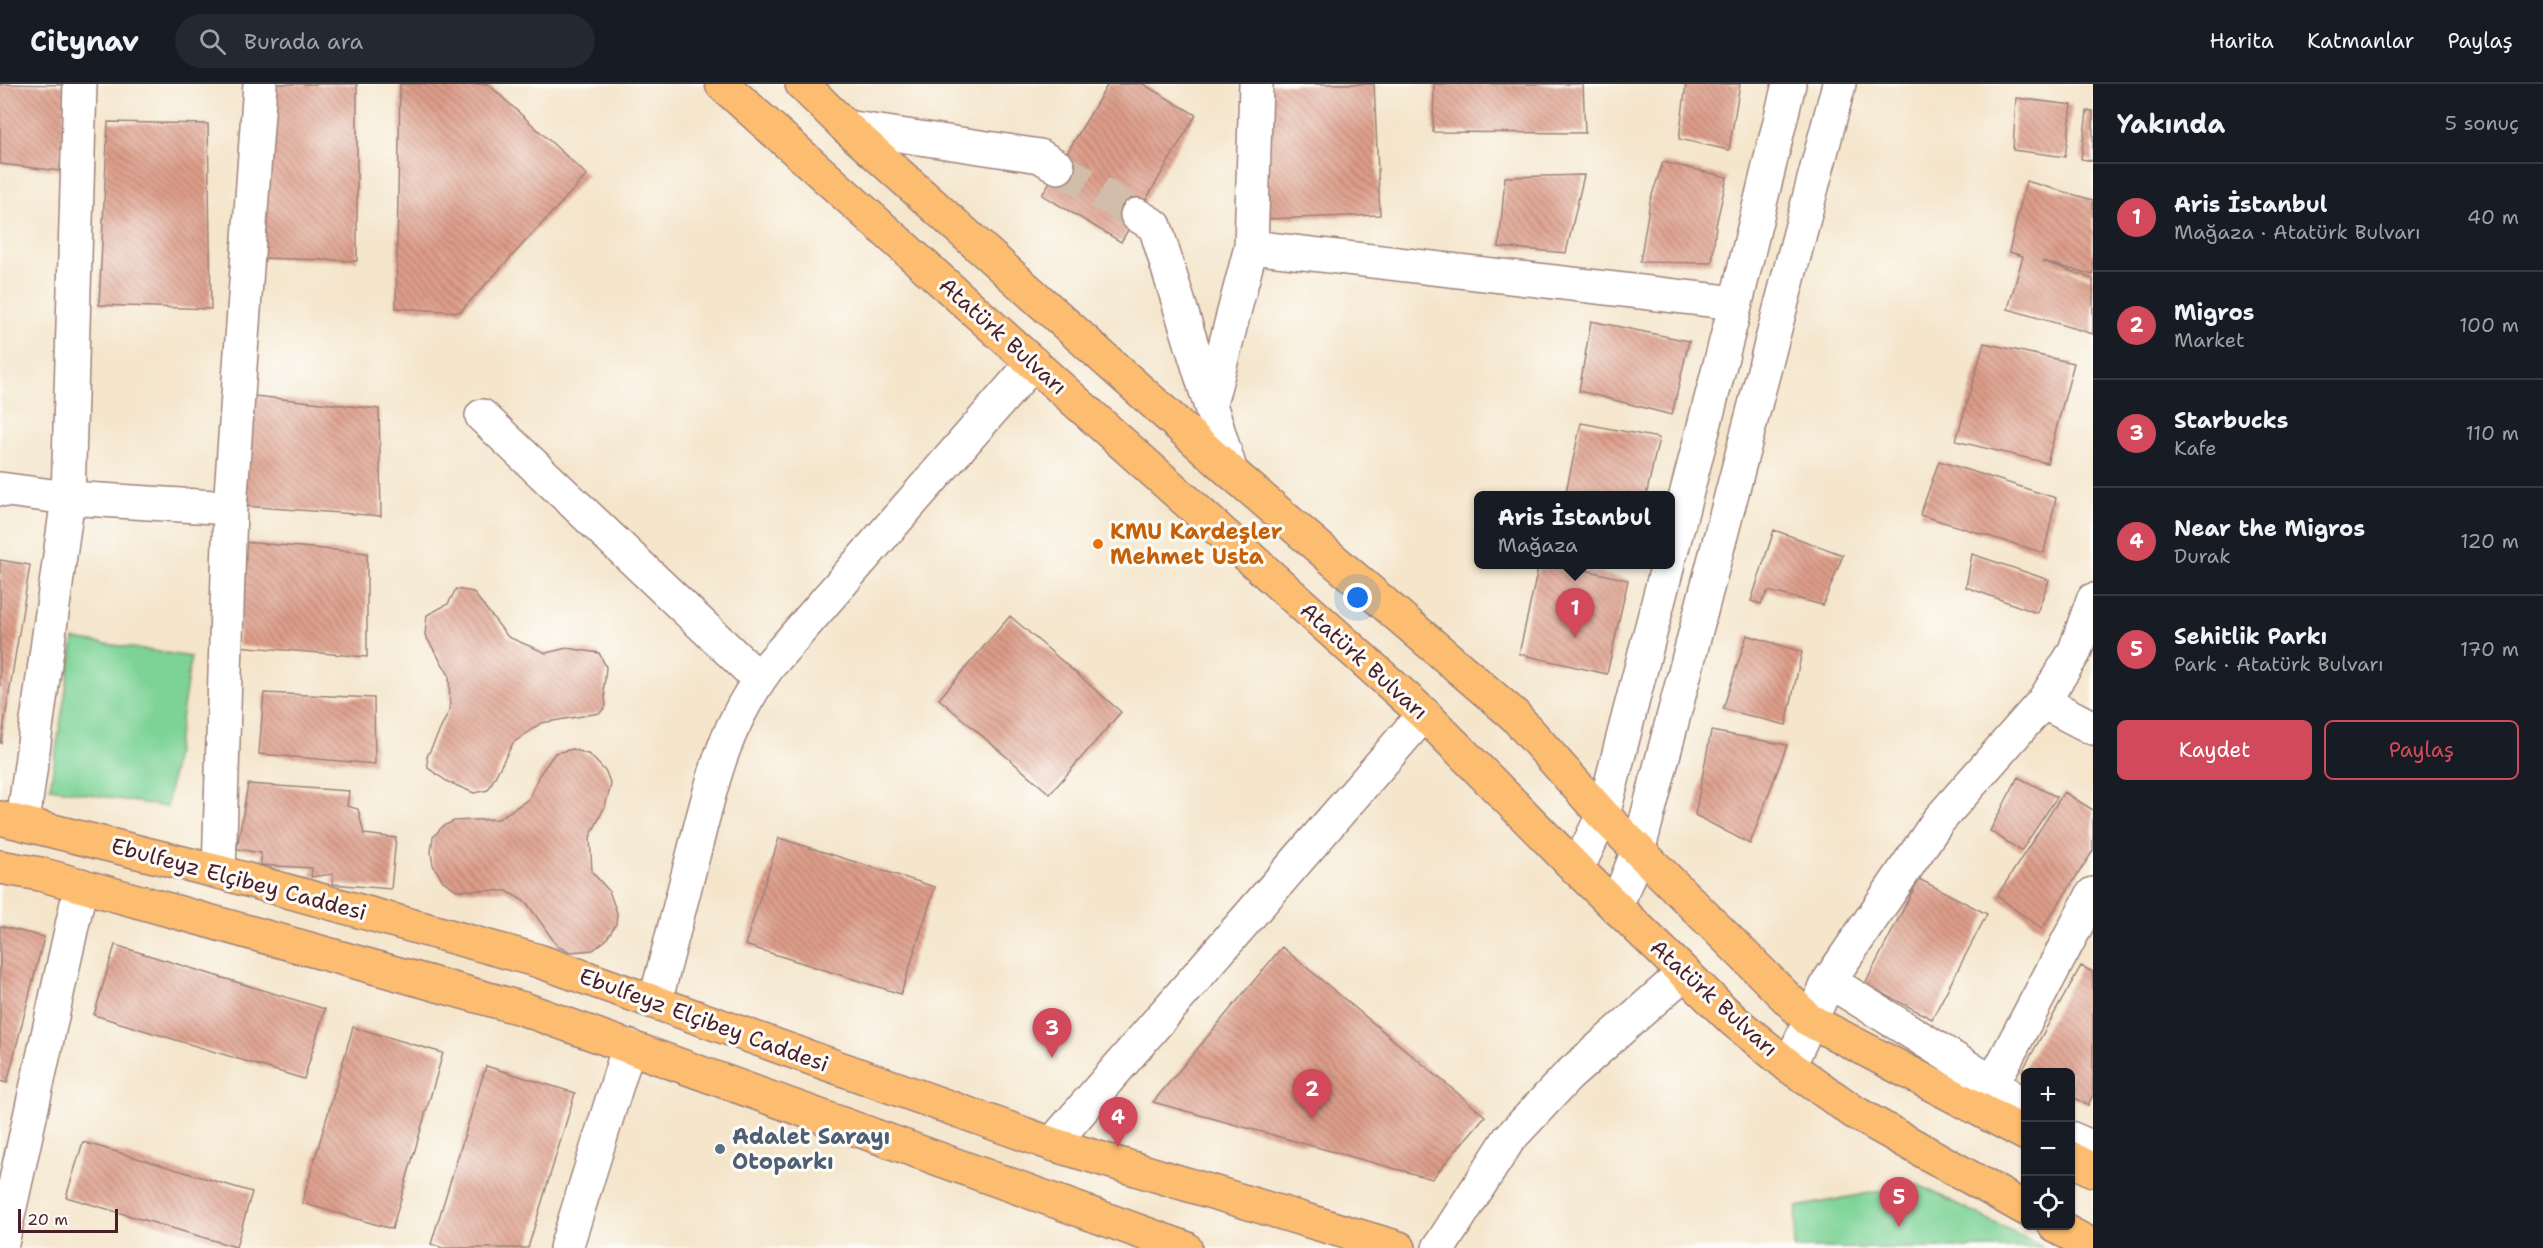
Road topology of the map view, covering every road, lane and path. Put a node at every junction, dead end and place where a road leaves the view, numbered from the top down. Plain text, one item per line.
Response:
1 (80, 84) edge
2 (260, 84) edge
3 (722, 84) edge
4 (802, 84) edge
5 (1256, 84) edge
6 (1789, 84) edge
7 (1839, 84) edge
8 (846, 127) junction
9 (1058, 168) tunnel mouth
10 (1137, 215) tunnel mouth
11 (1251, 247) junction
12 (1736, 303) junction
13 (1033, 363) junction
14 (1210, 404) junction
15 (482, 416) dead end
16 (1231, 472) junction
17 (0, 489) edge
18 (68, 498) junction
19 (230, 508) junction
20 (1675, 538) edge
21 (1667, 569) edge
22 (2093, 600) edge
23 (759, 679) junction
24 (2043, 702) junction
25 (1424, 714) junction
26 (2093, 728) edge
27 (1603, 815) junction
28 (11, 820) edge
29 (1639, 848) junction
30 (0, 867) edge
31 (1577, 869) junction
32 (219, 872) junction
33 (81, 885) junction
34 (2093, 894) edge
35 (1616, 907) junction
36 (1684, 973) junction
37 (1829, 981) junction
38 (655, 1002) junction
39 (1809, 1020) junction
40 (629, 1046) junction
41 (1789, 1066) junction
42 (1993, 1083) junction
43 (2021, 1106) edge
44 (2021, 1132) edge
45 (2075, 1140) edge
46 (1052, 1144) junction
47 (2093, 1148) edge
48 (2075, 1161) edge
49 (2093, 1170) edge
50 (2021, 1207) edge
51 (2063, 1230) edge
52 (2093, 1246) edge
53 (1, 1248) edge
54 (566, 1248) edge
55 (1185, 1248) edge
56 (1399, 1248) edge
57 (1439, 1248) edge

1 - 18 street
2 - 19 street
3 - 13 main road, Atatürk Bulvarı
4 - 8 main road
5 - 11 street
6 - 12 street
7 - 29 street
8 - 9 street
8 - 16 main road
10 - 14 street
11 - 12 street
11 - 14 street
12 - 20 street
13 - 23 street
13 - 25 main road, Atatürk Bulvarı
14 - 16 street
15 - 23 street
16 - 27 main road
17 - 18 street
18 - 19 street
18 - 28 street
19 - 32 street
21 - 27 street
22 - 24 street
23 - 38 street
24 - 26 street
24 - 37 street
25 - 31 main road, Atatürk Bulvarı
25 - 46 street
27 - 29 main road
27 - 31 street
28 - 32 main road, Ebulfeyz Elçibey Caddesi
29 - 35 street
29 - 39 main road
30 - 33 main road
31 - 35 main road, Atatürk Bulvarı
32 - 38 main road, Ebulfeyz Elçibey Caddesi
33 - 40 main road
33 - 53 street
34 - 42 street
35 - 36 main road, Atatürk Bulvarı
36 - 41 main road, Atatürk Bulvarı
36 - 57 street
37 - 39 street
37 - 42 street
38 - 46 main road, Ebulfeyz Elçibey Caddesi
39 - 41 street
39 - 44 main road
40 - 54 street
40 - 55 main road
41 - 50 main road, Atatürk Bulvarı
42 - 43 street
45 - 47 street
46 - 56 main road, Ebulfeyz Elçibey Caddesi
48 - 49 main road
51 - 52 main road

